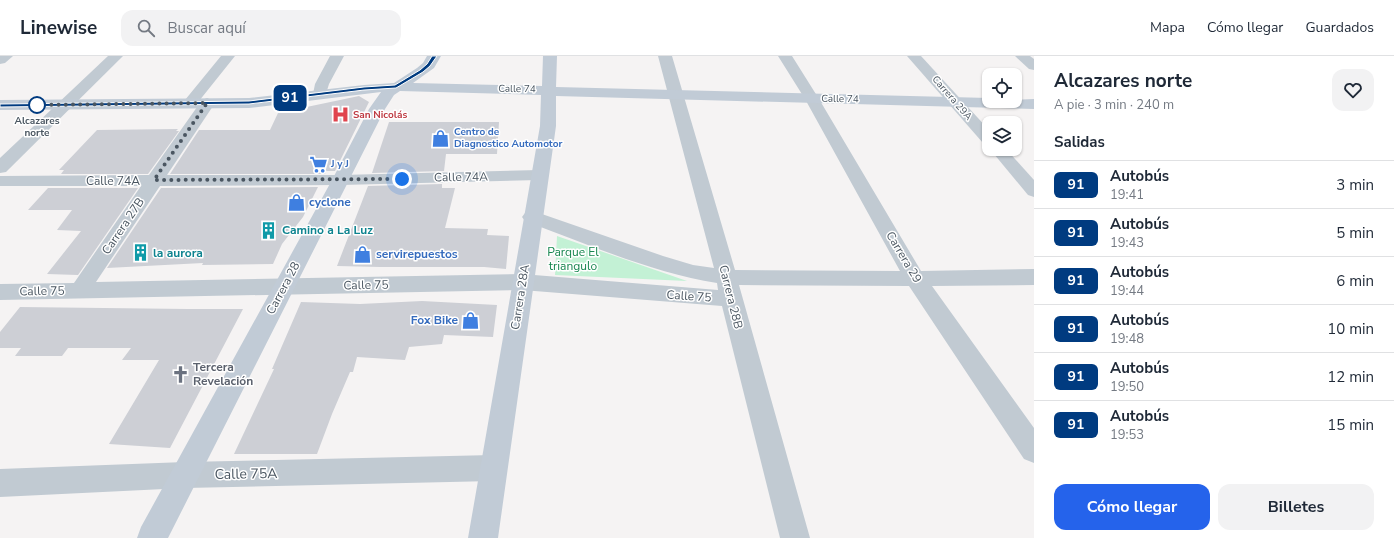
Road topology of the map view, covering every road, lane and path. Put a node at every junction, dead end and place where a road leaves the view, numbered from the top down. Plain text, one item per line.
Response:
1 (6, 56) edge
2 (116, 56) edge
3 (228, 56) edge
4 (337, 56) edge
5 (434, 56) edge
6 (550, 56) edge
7 (665, 56) edge
8 (785, 56) edge
9 (914, 56) edge
10 (1022, 56) edge
11 (0, 60) edge
12 (1034, 66) edge
13 (396, 87) junction
14 (549, 90) junction
15 (320, 94) junction
16 (676, 94) junction
17 (812, 99) junction
18 (956, 102) junction
19 (198, 103) junction
20 (1034, 104) edge
21 (0, 105) edge
22 (66, 105) junction
23 (982, 132) edge
24 (1003, 156) edge
25 (0, 168) edge
26 (539, 175) junction
27 (154, 180) junction
28 (341, 180) junction
29 (0, 181) edge
30 (1034, 191) edge
31 (532, 217) junction
32 (727, 277) junction
33 (1034, 277) edge
34 (915, 278) junction
35 (522, 282) junction
36 (283, 287) junction
37 (80, 290) junction
38 (0, 292) edge
39 (731, 299) junction
40 (1034, 450) edge
41 (492, 468) junction
42 (185, 475) junction
43 (0, 483) edge
44 (152, 538) edge
45 (483, 538) edge
46 (795, 538) edge

1 - 11 street
2 - 22 street
3 - 19 street, Carrera 27B
4 - 15 street
5 - 13 street, Carrera 28
6 - 14 street, Carrera 28A
7 - 16 street, Carrera 28B
8 - 17 street, Carrera 29
9 - 18 street, Carrera 29A
10 - 12 street
13 - 14 street, Calle 74
13 - 15 street, Calle 74
13 - 28 street, Carrera 28
14 - 16 street, Calle 74
14 - 26 street, Carrera 28A
15 - 19 street, Calle 74
16 - 17 street, Calle 74
16 - 32 street, Carrera 28B
17 - 18 street, Calle 74
17 - 34 street, Carrera 29
18 - 20 street, Calle 74
18 - 23 street, Carrera 29A
19 - 22 street, Calle 74
19 - 27 street, Carrera 27B
21 - 22 street, Calle 74
22 - 25 street
24 - 30 street
26 - 28 street, Calle 74A
26 - 31 street, Carrera 28A
27 - 28 street, Calle 74A
27 - 29 street, Calle 74A
27 - 37 street, Carrera 27B
28 - 36 street, Carrera 28
31 - 32 street
31 - 35 street, Carrera 28A
32 - 34 street
32 - 39 street, Carrera 28B
33 - 34 street
34 - 40 street, Carrera 29
35 - 36 street, Calle 75
35 - 39 street, Calle 75
35 - 41 street, Carrera 28A
36 - 37 street, Calle 75
36 - 42 street, Carrera 28
37 - 38 street, Calle 75
39 - 46 street, Carrera 28B
41 - 42 street, Calle 75A
41 - 45 street, Carrera 28A
42 - 43 street, Calle 75A
42 - 44 street, Carrera 28

